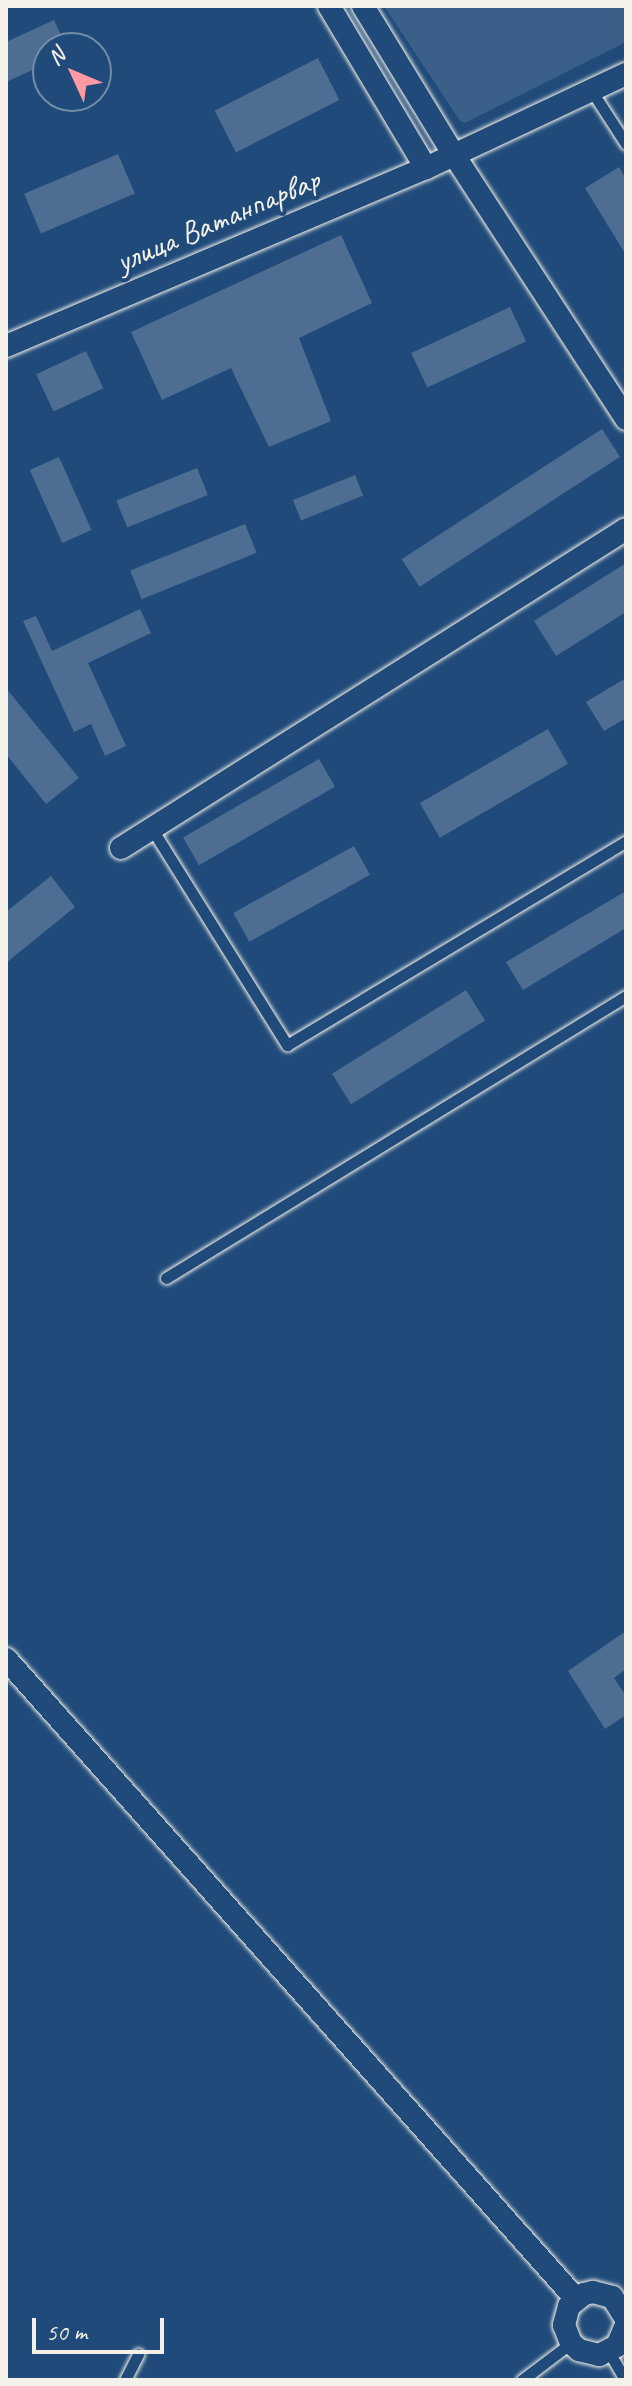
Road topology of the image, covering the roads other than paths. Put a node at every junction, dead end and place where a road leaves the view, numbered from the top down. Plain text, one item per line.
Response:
1 (329, 6) edge
2 (363, 6) edge
3 (626, 74) edge
4 (591, 90) junction
5 (626, 144) edge
6 (454, 155) junction
7 (426, 168) junction
8 (6, 346) edge
9 (626, 419) edge
10 (626, 529) edge
11 (152, 829) junction
12 (626, 841) edge
13 (121, 848) dead end
14 (626, 996) edge
15 (166, 1278) dead end
16 (6, 1659) edge
17 (576, 2299) junction
18 (624, 2311) edge
19 (571, 2343) junction
20 (609, 2352) junction
21 (138, 2354) dead end
22 (125, 2380) edge
23 (522, 2380) edge
24 (625, 2380) edge

1 - 7 street
2 - 6 street
3 - 4 street, улица Ватанпарвар
4 - 5 lane
4 - 6 street, улица Ватанпарвар
6 - 7 street, улица Ватанпарвар
6 - 9 street
7 - 8 street, улица Ватанпарвар
10 - 11 street
11 - 12 lane
11 - 13 street
14 - 15 lane
16 - 17 street
17 - 18 street
17 - 19 street
18 - 20 street
19 - 20 street
19 - 23 lane
20 - 24 lane
21 - 22 lane

